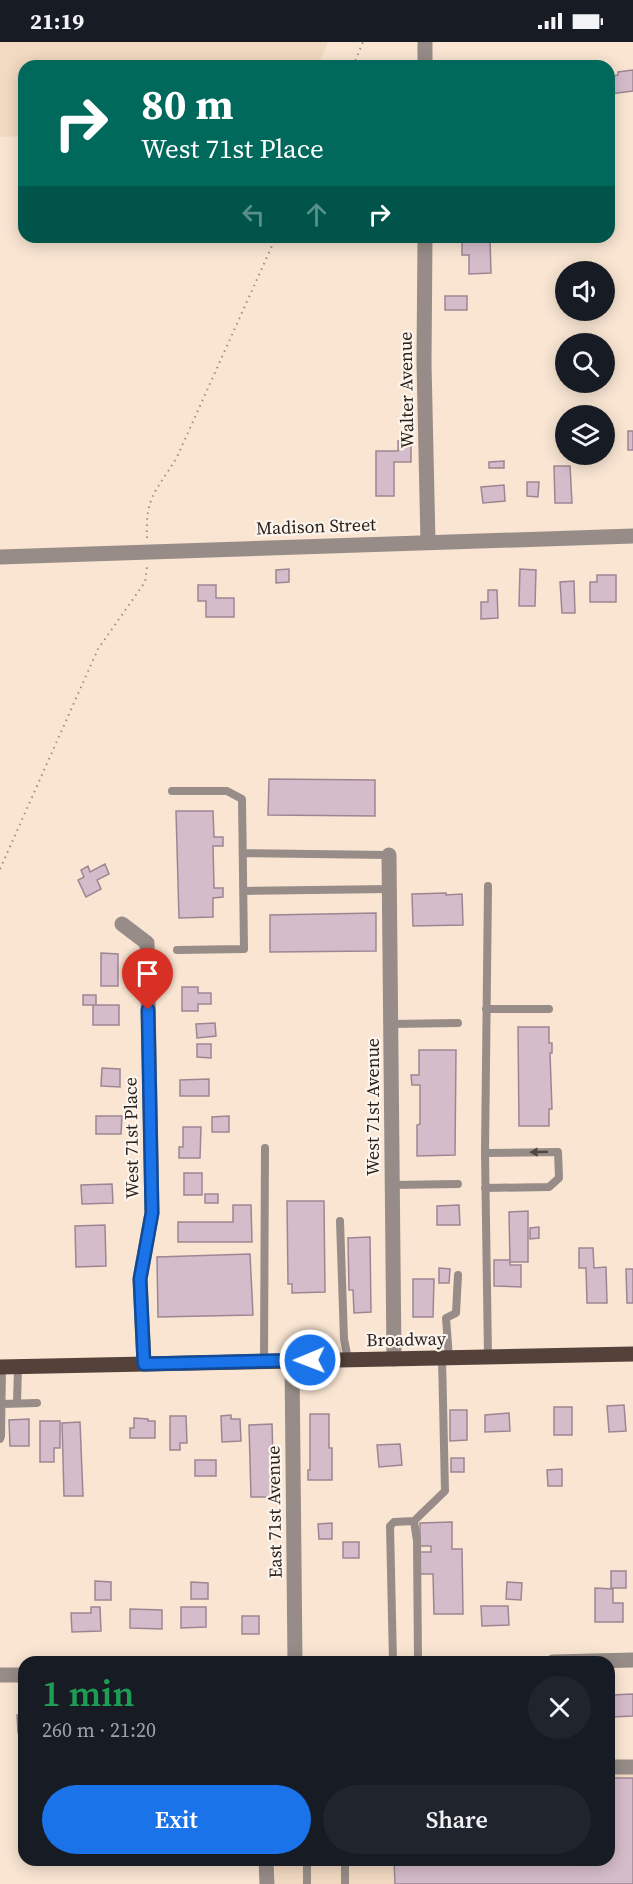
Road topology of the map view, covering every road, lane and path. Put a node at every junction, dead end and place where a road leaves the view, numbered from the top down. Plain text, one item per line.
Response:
1 (363, 42) edge
2 (425, 42) edge
3 (356, 60) edge
4 (425, 60) edge
5 (425, 243) edge
6 (633, 536) edge
7 (428, 542) junction
8 (0, 557) edge
9 (172, 791) dead end
10 (243, 853) junction
11 (389, 855) joint
12 (488, 886) dead end
13 (390, 889) junction
14 (244, 891) junction
15 (122, 924) dead end
16 (177, 950) dead end
17 (486, 1009) junction
18 (549, 1009) dead end
19 (458, 1023) dead end
20 (391, 1024) junction
21 (265, 1148) dead end
22 (485, 1153) junction
23 (458, 1184) dead end
24 (392, 1185) junction
25 (485, 1188) junction
26 (340, 1221) dead end
27 (458, 1275) dead end
28 (633, 1354) edge
29 (488, 1357) junction
30 (445, 1358) junction
31 (348, 1359) junction
32 (394, 1359) junction
33 (264, 1361) junction
34 (291, 1361) junction
35 (144, 1364) junction
36 (1, 1366) edge
37 (18, 1366) junction
38 (17, 1403) junction
39 (37, 1403) dead end
40 (2, 1404) junction
41 (0, 1439) edge
42 (414, 1521) junction
43 (295, 1656) edge
44 (393, 1656) edge
45 (418, 1656) edge
46 (615, 1660) edge
47 (633, 1660) edge
48 (0, 1675) edge
49 (18, 1675) edge
50 (616, 1767) dead end
51 (633, 1767) edge
52 (266, 1866) edge
53 (307, 1866) edge
54 (345, 1866) edge
55 (267, 1884) edge
56 (308, 1884) edge
57 (345, 1884) edge

1 - 3 path
2 - 4 street
5 - 7 street, Walter Avenue
6 - 7 street, Madison Street
7 - 8 street, Madison Street
9 - 10 lane
10 - 11 lane
10 - 14 lane
11 - 13 street, West 71st Avenue
12 - 17 lane
13 - 14 lane
13 - 20 street, West 71st Avenue
14 - 16 lane
15 - 35 street, West 71st Place
17 - 18 lane
17 - 22 lane
19 - 20 lane
20 - 24 street, West 71st Avenue
21 - 33 lane
22 - 25 lane
25 -> 22 lane
23 - 24 lane
24 - 32 street, West 71st Avenue
25 - 29 lane
26 - 31 lane
27 - 30 lane
28 - 29 main road, Broadway
29 - 30 main road, Broadway
30 - 32 main road, Broadway
30 - 42 lane
31 - 32 main road, Broadway
31 - 34 main road, Broadway
33 - 34 main road, Broadway
33 - 35 main road, Broadway
34 - 43 street, East 71st Avenue
35 - 37 main road, Broadway
36 - 37 main road, Broadway
36 - 40 lane
37 - 38 lane
38 - 39 lane
38 - 40 lane
40 - 41 lane
42 - 44 lane
42 - 45 lane
46 - 47 street
48 - 49 street
50 - 51 street
52 - 55 street
53 - 56 lane
54 - 57 lane

